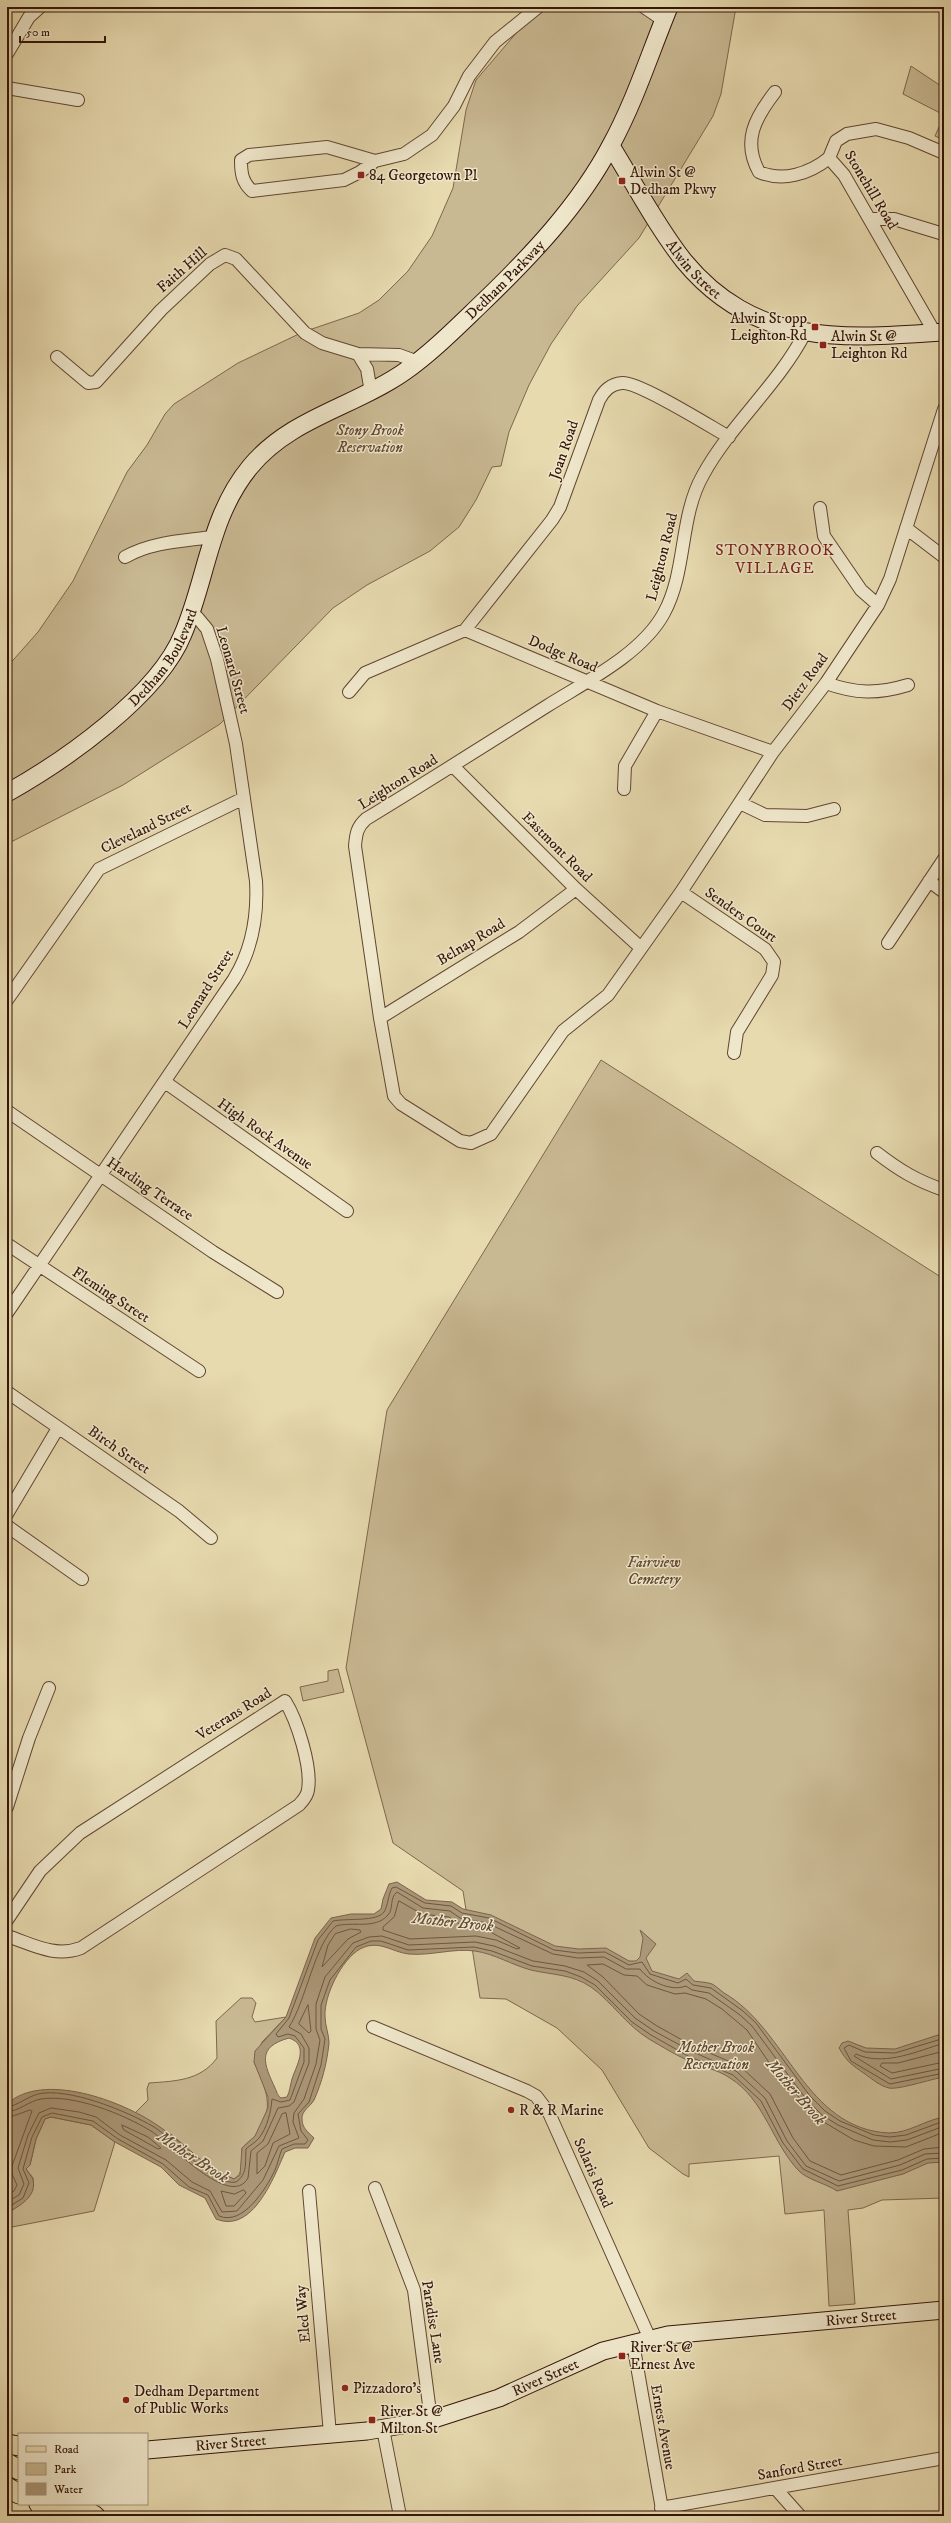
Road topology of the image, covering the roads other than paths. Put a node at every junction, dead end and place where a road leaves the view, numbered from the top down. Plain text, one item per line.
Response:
1 (40, 7) edge
2 (538, 7) edge
3 (644, 7) edge
4 (666, 14) edge
5 (7, 54) edge
6 (7, 88) edge
7 (775, 92) dead end
8 (78, 100) dead end
9 (611, 146) junction
10 (944, 153) edge
11 (829, 158) junction
12 (375, 161) junction
13 (870, 219) junction
14 (940, 233) dead end
15 (940, 332) edge
16 (805, 333) junction
17 (358, 354) junction
18 (57, 357) dead end
19 (418, 362) junction
20 (371, 392) junction
21 (944, 409) edge
22 (729, 437) junction
23 (249, 468) joint
24 (820, 508) dead end
25 (906, 528) junction
26 (212, 537) junction
27 (125, 557) dead end
28 (944, 557) edge
29 (878, 606) junction
30 (190, 614) junction
31 (465, 630) junction
32 (586, 681) junction
33 (826, 683) junction
34 (908, 685) dead end
35 (350, 692) dead end
36 (658, 711) junction
37 (773, 752) junction
38 (453, 766) junction
39 (624, 789) dead end
40 (7, 793) edge
41 (244, 798) junction
42 (740, 803) junction
43 (834, 809) dead end
44 (944, 859) edge
45 (929, 882) junction
46 (576, 889) junction
47 (681, 892) junction
48 (944, 892) edge
49 (888, 943) dead end
50 (641, 948) junction
51 (7, 1000) edge
52 (380, 1018) junction
53 (734, 1053) dead end
54 (165, 1082) junction
55 (7, 1111) edge
56 (877, 1153) dead end
57 (100, 1175) junction
58 (944, 1190) edge
59 (347, 1211) dead end
60 (7, 1244) edge
61 (39, 1266) junction
62 (277, 1292) dead end
63 (7, 1313) edge
64 (199, 1371) dead end
65 (7, 1392) edge
66 (58, 1428) junction
67 (7, 1514) edge
68 (7, 1526) edge
69 (211, 1538) dead end
70 (82, 1579) dead end
71 (49, 1688) dead end
72 (7, 1807) edge
73 (7, 1920) edge
74 (7, 1936) edge
75 (373, 2028) dead end
76 (375, 2188) dead end
77 (309, 2191) dead end
78 (944, 2310) edge
79 (650, 2339) junction
80 (633, 2342) junction
81 (432, 2420) junction
82 (383, 2429) junction
83 (330, 2434) junction
84 (7, 2444) edge
85 (18, 2446) edge
86 (148, 2450) edge
87 (944, 2458) edge
88 (7, 2463) edge
89 (18, 2469) edge
90 (18, 2476) edge
91 (7, 2479) edge
92 (7, 2487) edge
93 (776, 2489) junction
94 (18, 2493) edge
95 (48, 2505) edge
96 (75, 2508) edge
97 (662, 2512) edge
98 (95, 2516) edge
99 (400, 2516) edge
100 (800, 2516) edge

1 - 5 street
2 - 12 street
3 - 4 street
4 - 9 street, Dedham Parkway
6 - 8 street
7 - 11 street
9 - 16 street, Alwin Street
9 - 19 street, Dedham Parkway
10 - 11 street, Stonehill Road
11 - 13 street, Stonehill Road
12 - 12 street
13 - 14 street
13 - 15 street, Stonehill Road
15 - 16 street, Alwin Street
16 - 22 street, Leighton Road
17 - 18 street, Faith Hill
17 - 19 street, Faith Hill
17 - 20 street
19 - 20 street, Dedham Parkway
20 - 23 street, Dedham Parkway
21 - 25 street, Dietz Road
22 - 31 street, Joan Road
22 - 32 street, Leighton Road
23 - 26 street, Dedham Boulevard
24 - 29 street
25 - 28 street
25 - 29 street, Dietz Road
26 - 27 street
26 - 30 street, Dedham Boulevard
29 - 33 street, Dietz Road
30 - 40 street, Dedham Boulevard
30 - 41 street, Leonard Street
31 - 32 street, Dodge Road
31 - 35 street
32 - 36 street, Dodge Road
32 - 38 street, Leighton Road
33 - 34 street
33 - 37 street, Dietz Road
36 - 37 street, Dodge Road
36 - 39 street
37 - 42 street, Dietz Road
38 - 46 street, Eastmont Road
38 - 52 street, Leighton Road
41 - 51 street, Cleveland Street
41 - 54 street, Leonard Street
42 - 43 street
42 - 47 street, Dietz Road
44 - 45 street
45 - 48 street
45 - 49 street
46 - 50 street, Eastmont Road
46 - 52 street, Belnap Road
47 - 50 street, Dietz Road
47 - 53 street, Senders Court
50 - 52 street, Leighton Road
54 - 57 street, Leonard Street
54 - 59 street, High Rock Avenue
55 - 57 street, Harding Terrace
56 - 58 street
57 - 61 street, Leonard Street
57 - 62 street, Harding Terrace
60 - 61 street, Fleming Street
61 - 63 street, Leonard Street
61 - 64 street, Fleming Street
65 - 66 street, Birch Street
66 - 67 street
66 - 69 street, Birch Street
68 - 70 street
71 - 72 street
73 - 74 street, Veterans Road
75 - 79 street, Solaris Road
76 - 81 street, Paradise Lane
77 - 83 street, Eled Way
78 - 79 street, River Street
79 - 80 street, River Street
80 - 81 street, River Street
80 - 97 street, Ernest Avenue
81 - 82 street, River Street
82 - 83 street, River Street
82 - 99 street
83 - 86 street, River Street
84 - 85 main road
87 - 93 street, Sanford Street
88 - 89 main road
90 - 91 street
92 - 94 main road
93 - 97 street, Sanford Street
93 - 100 street
95 - 96 main road
96 - 98 main road

